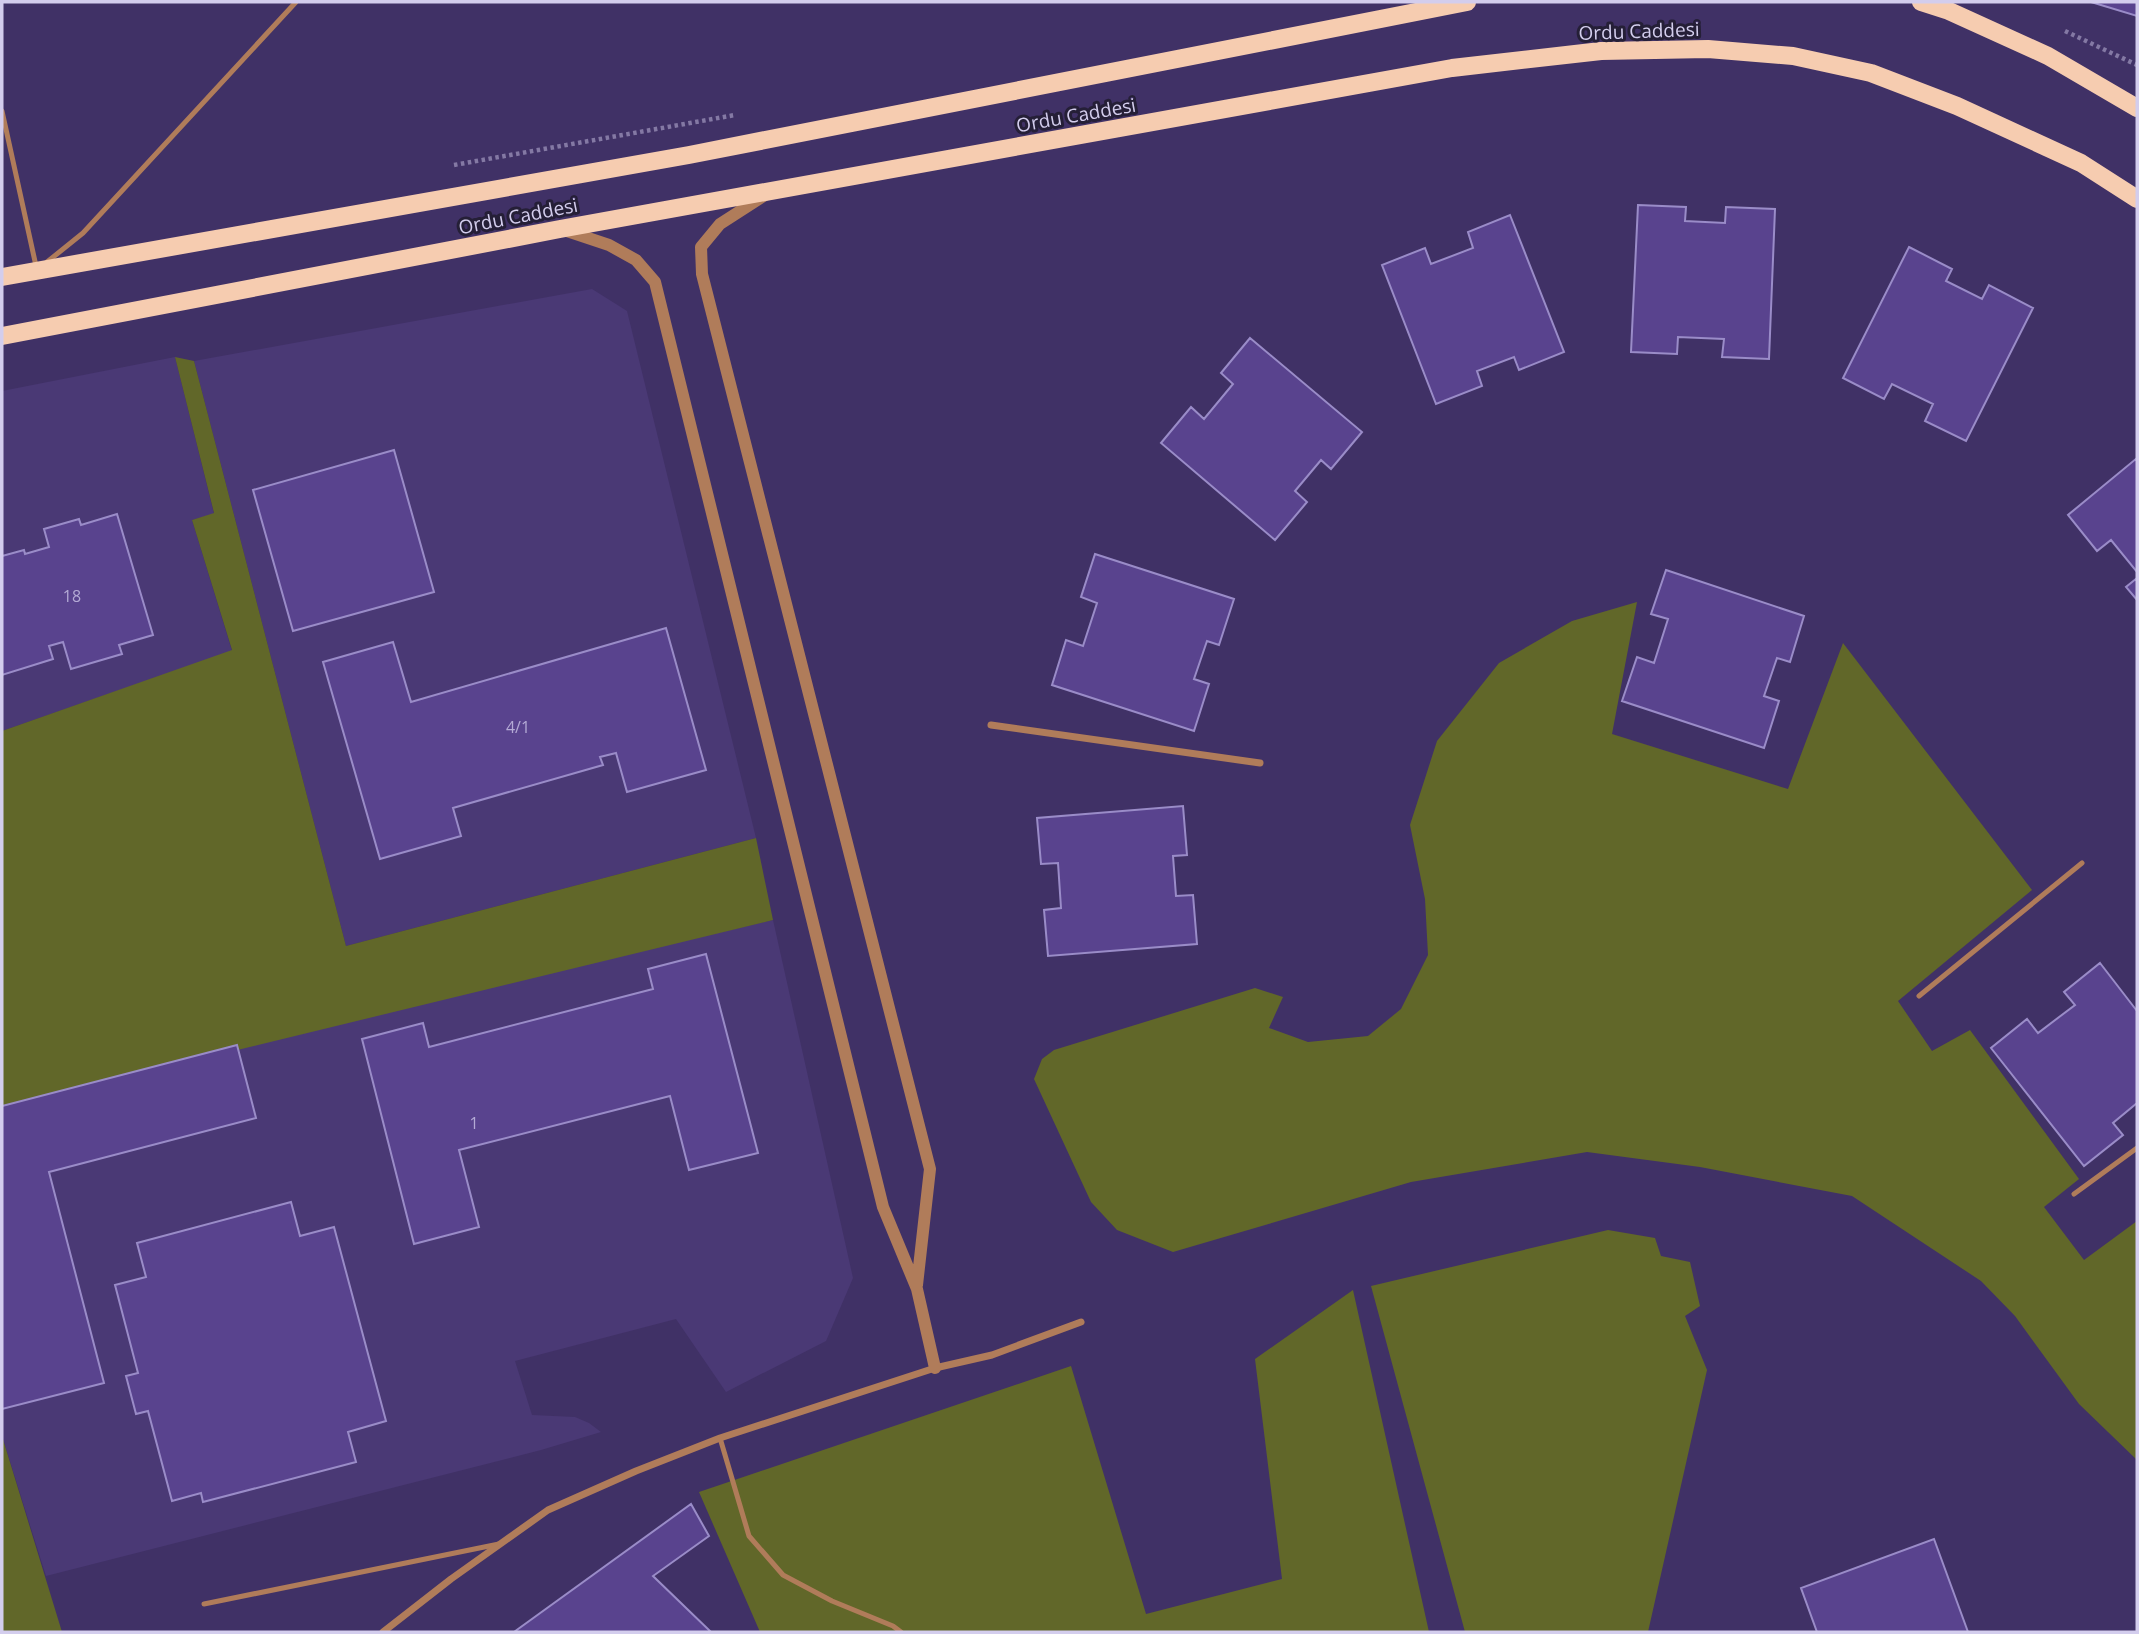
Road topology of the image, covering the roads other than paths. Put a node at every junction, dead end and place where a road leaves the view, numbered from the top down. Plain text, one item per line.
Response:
1 (296, 2) edge
2 (1467, 2) edge
3 (1921, 2) edge
4 (2137, 108) edge
5 (2, 111) edge
6 (770, 192) junction
7 (2137, 199) edge
8 (561, 229) junction
9 (37, 270) junction
10 (2, 277) edge
11 (2, 336) edge
12 (991, 725) dead end
13 (1260, 763) dead end
14 (2082, 863) dead end
15 (1919, 996) dead end
16 (2137, 1148) edge
17 (2074, 1194) dead end
18 (916, 1289) junction
19 (1081, 1322) dead end
20 (935, 1368) junction
21 (720, 1438) junction
22 (502, 1544) junction
23 (204, 1604) dead end
24 (383, 1632) edge
25 (901, 1632) edge

1 - 9 lane
2 - 9 main road, Ordu Caddesi
3 - 4 main road
5 - 9 lane
6 - 7 main road, Ordu Caddesi
6 - 8 main road, Ordu Caddesi
6 - 18 street
8 - 11 main road, Ordu Caddesi
8 - 18 street
9 - 10 main road, Ordu Caddesi
12 - 13 street
14 - 15 lane
16 - 17 lane
18 - 20 street
19 - 20 street
20 - 21 street
21 - 22 street
21 - 25 lane
22 - 23 lane
22 - 24 street

